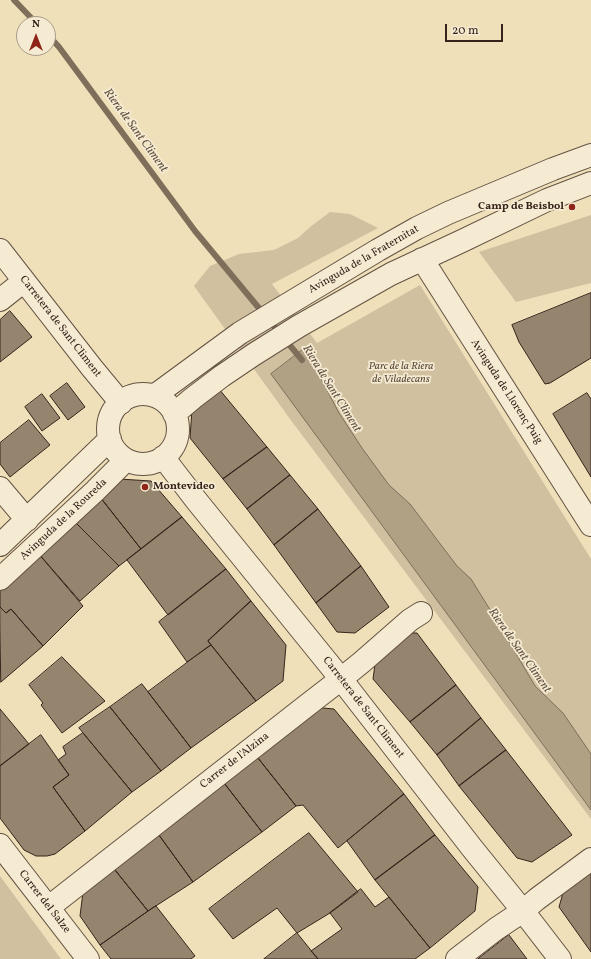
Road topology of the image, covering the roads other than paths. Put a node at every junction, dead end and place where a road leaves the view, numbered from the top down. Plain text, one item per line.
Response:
1 (591, 155) edge
2 (591, 183) edge
3 (0, 250) edge
4 (422, 260) junction
5 (24, 281) junction
6 (0, 300) edge
7 (154, 396) junction
8 (121, 403) junction
9 (174, 414) junction
10 (110, 439) junction
11 (164, 457) junction
12 (126, 460) junction
13 (0, 488) edge
14 (27, 520) junction
15 (591, 525) edge
16 (0, 545) edge
17 (0, 579) edge
18 (421, 613) dead end
19 (341, 680) junction
20 (0, 844) edge
21 (591, 859) edge
22 (49, 907) junction
23 (523, 911) junction
24 (88, 959) edge
25 (457, 959) edge
26 (560, 959) edge

1 - 7 street, Avinguda de la Fraternitat
2 - 4 street
3 - 5 street, Carretera de Sant Climent
4 - 9 street
4 - 15 street, Avinguda de Llorenç Puig
5 - 6 street
5 - 8 street, Carretera de Sant Climent
7 - 8 street
7 - 9 street
8 - 10 street
9 - 11 street
10 - 12 street
10 - 14 street
11 - 12 street
11 - 19 street, Carretera de Sant Climent
12 - 17 street, Avinguda de la Roureda
13 - 14 street
14 - 16 street
18 - 19 street, Carrer de l'Alzina
19 - 22 street, Carrer de l'Alzina
19 - 23 street, Carretera de Sant Climent
20 - 22 street, Carrer del Salze
21 - 23 street
22 - 24 street, Carrer del Salze
23 - 25 street
23 - 26 street, Carretera de Sant Climent

